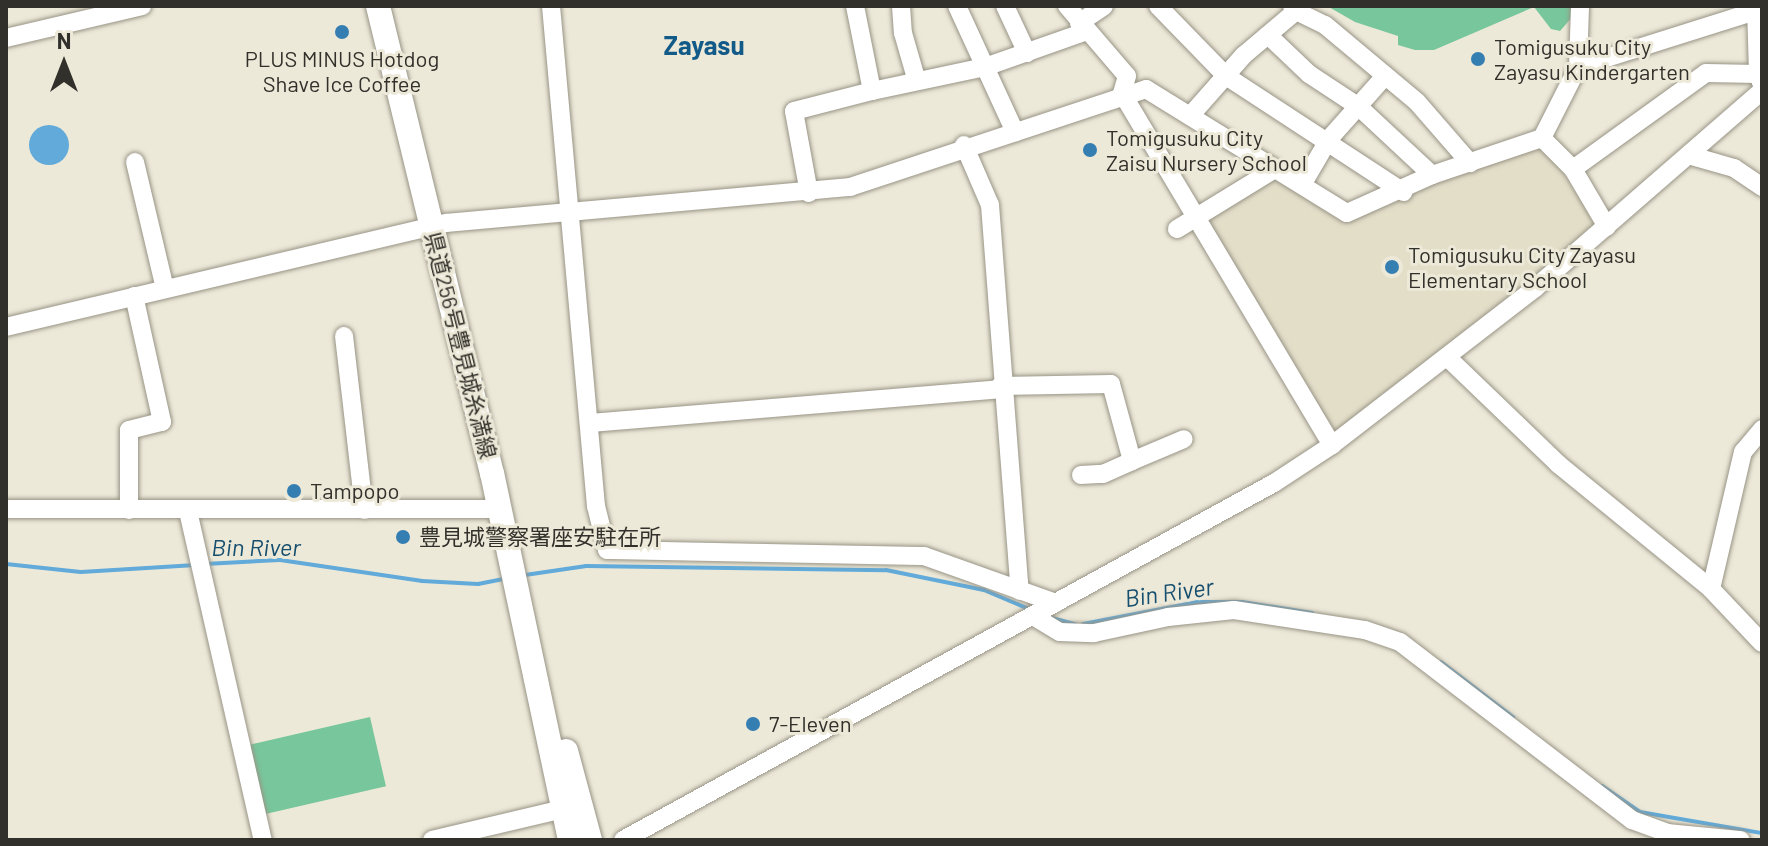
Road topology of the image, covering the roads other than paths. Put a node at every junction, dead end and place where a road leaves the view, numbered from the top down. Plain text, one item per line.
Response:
1 (142, 6) edge
2 (378, 6) edge
3 (551, 6) edge
4 (855, 6) edge
5 (901, 6) edge
6 (957, 6) edge
7 (1005, 6) edge
8 (1067, 6) edge
9 (1104, 6) edge
10 (1158, 6) edge
11 (1580, 6) edge
12 (1294, 8) edge
13 (1758, 8) edge
14 (1083, 27) junction
15 (1268, 35) junction
16 (6, 38) edge
17 (1027, 53) junction
18 (985, 67) junction
19 (1578, 67) junction
20 (1226, 76) junction
21 (1384, 77) junction
22 (916, 78) junction
23 (1761, 84) edge
24 (872, 91) junction
25 (1122, 93) junction
26 (1359, 107) junction
27 (1190, 116) junction
28 (1015, 132) junction
29 (1542, 138) junction
30 (1329, 139) junction
31 (964, 145) junction
32 (1692, 156) junction
33 (135, 162) dead end
34 (1470, 163) junction
35 (1275, 169) junction
36 (1573, 169) junction
37 (1432, 175) junction
38 (1302, 185) junction
39 (1762, 187) edge
40 (1403, 192) junction
41 (809, 193) junction
42 (569, 213) junction
43 (1197, 219) junction
44 (431, 225) junction
45 (1607, 227) junction
46 (1177, 229) dead end
47 (165, 289) junction
48 (134, 296) junction
49 (6, 327) edge
50 (344, 336) dead end
51 (1448, 358) junction
52 (1000, 388) junction
53 (590, 423) junction
54 (1762, 429) edge
55 (1184, 439) dead end
56 (1332, 445) junction
57 (1132, 461) junction
58 (1081, 475) dead end
59 (6, 509) edge
60 (499, 509) junction
61 (129, 510) junction
62 (364, 510) junction
63 (188, 511) junction
64 (1711, 589) junction
65 (1020, 591) junction
66 (1043, 610) junction
67 (1762, 643) edge
68 (540, 685) junction
69 (563, 809) junction
70 (263, 840) edge
71 (432, 840) edge
72 (570, 840) edge
73 (590, 840) edge
74 (623, 840) edge
75 (1741, 840) edge

1 - 16 street
2 - 44 main road, 県道256号豊見城糸満線
3 - 42 street
4 - 24 street
5 - 22 street
6 - 18 street
7 - 17 street
8 - 14 street
9 - 14 street
10 - 20 street
11 - 19 street
12 - 15 street
12 - 21 street
13 - 19 street
13 - 23 street
14 - 17 street
14 - 25 street
15 - 20 street
15 - 26 street
17 - 18 street
18 - 22 street
18 - 28 street
19 - 29 street
20 - 27 street
20 - 30 street
21 - 26 street
21 - 34 street
22 - 24 street
23 - 32 street
23 - 36 street
24 - 41 street
25 - 27 street
25 - 28 street
25 - 43 street
26 - 30 street
26 - 37 street
27 - 35 street
28 - 31 street
29 - 34 street
29 - 36 street
30 - 38 street
30 - 40 street
31 - 41 street
31 - 52 street
32 - 39 street
32 - 45 street
33 - 47 street
34 - 37 street
35 - 38 street
35 - 43 street
36 - 45 street
37 - 40 street
38 - 40 street
41 - 42 street
42 - 44 street
42 - 53 street
43 - 46 street
43 - 56 street
44 - 47 street
44 - 60 main road, 県道256号豊見城糸満線
45 - 51 street
47 - 48 street
48 - 49 street
48 - 61 street
50 - 62 street
51 - 56 street
51 - 64 street
52 - 53 street
52 - 57 street
52 - 65 street
53 - 65 street
54 - 64 street
55 - 57 street
56 - 66 street
57 - 58 street
59 - 61 street
60 - 62 street
60 - 68 main road, 県道256号豊見城糸満線
61 - 63 street
62 - 63 street
63 - 70 street
64 - 67 street
65 - 66 street
66 - 74 street
66 - 75 street
68 - 69 main road, 県道256号豊見城糸満線
68 - 73 main road, 県道256号豊見城糸満線
69 - 71 street
69 - 72 main road, 県道256号豊見城糸満線

